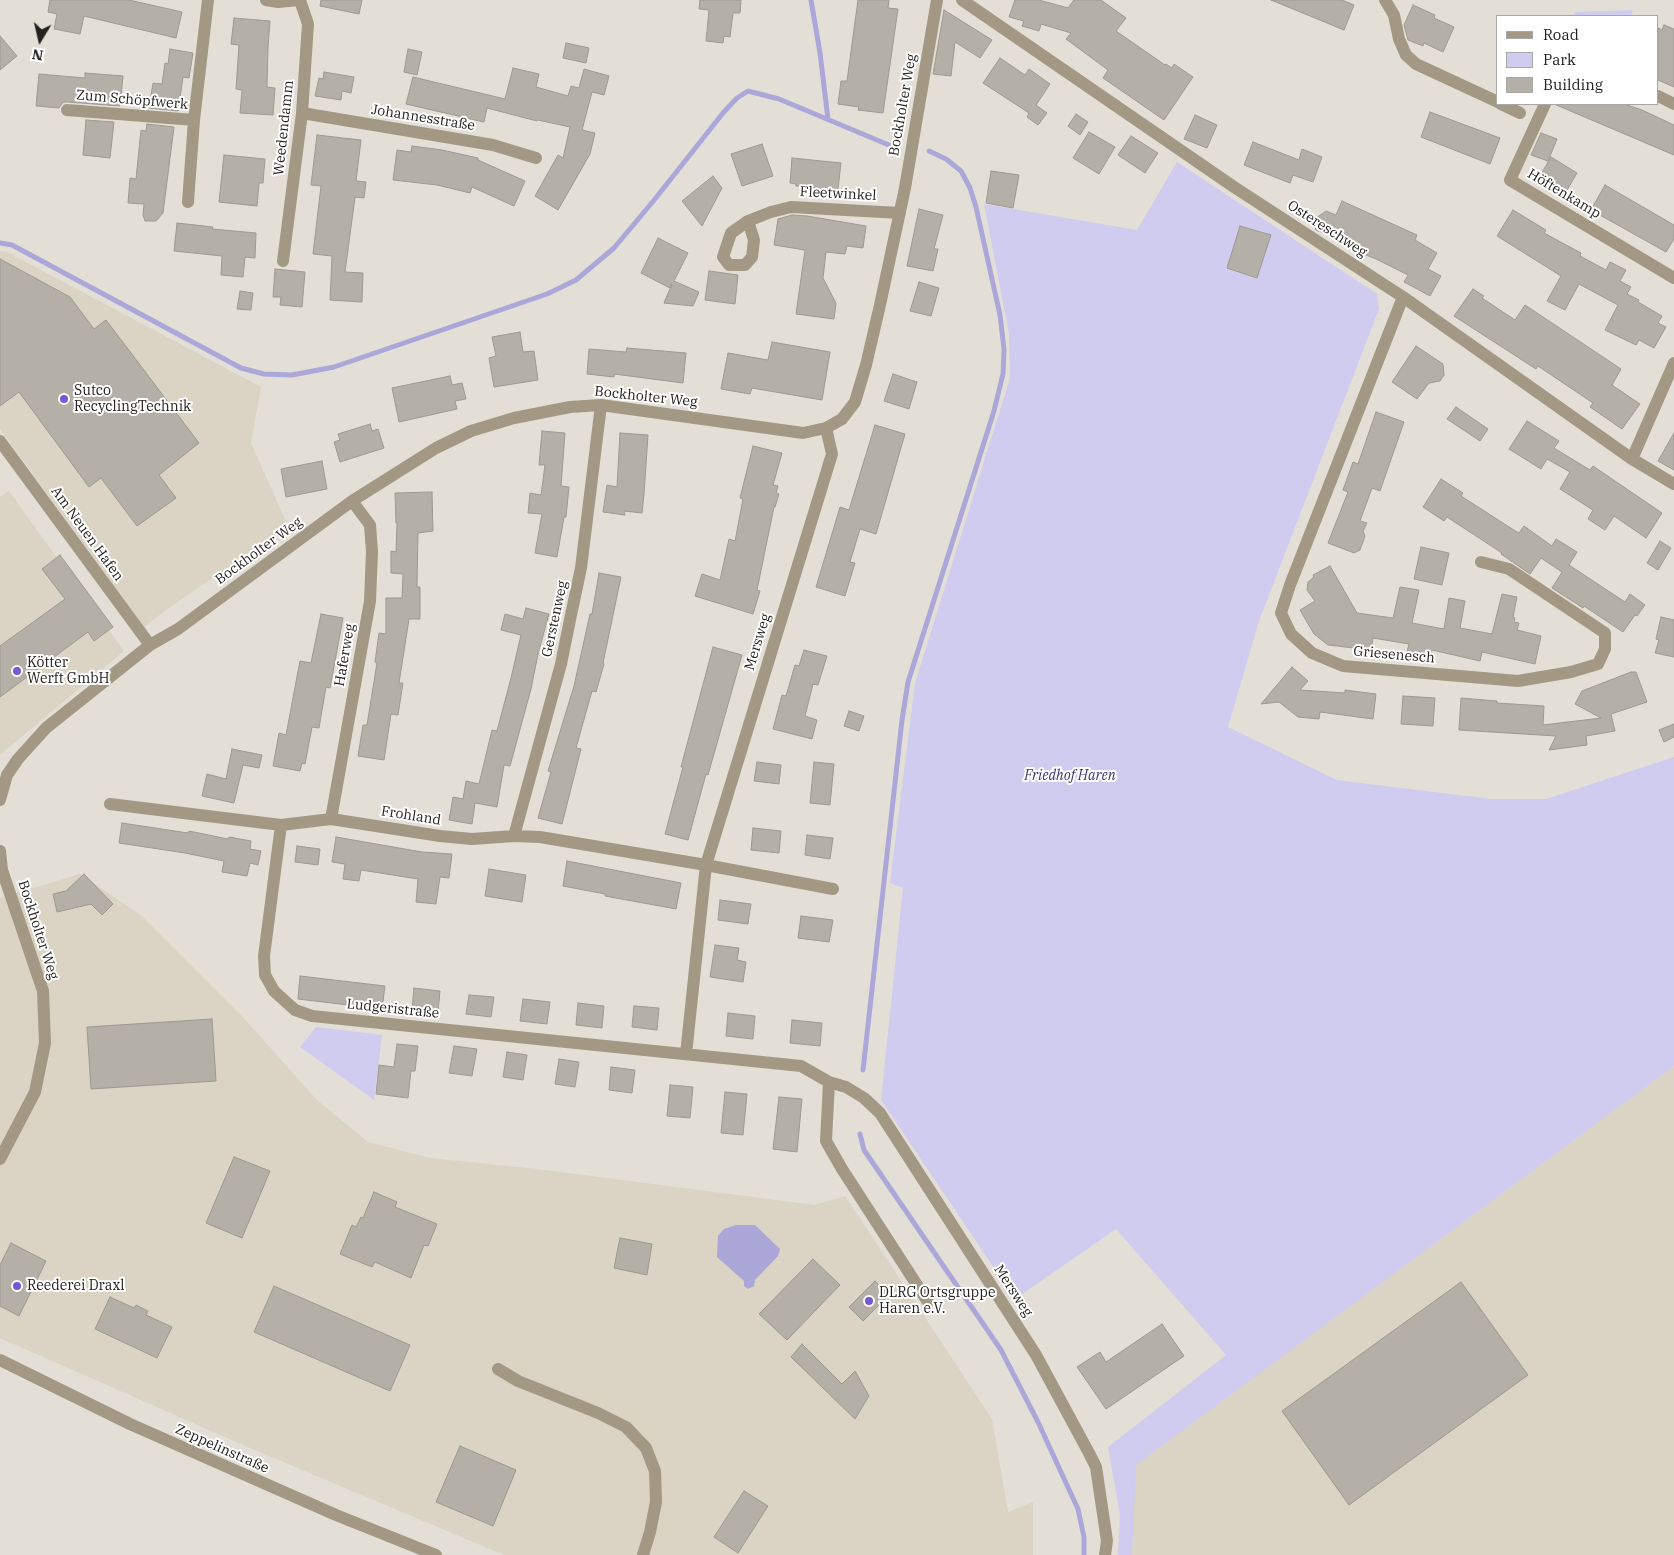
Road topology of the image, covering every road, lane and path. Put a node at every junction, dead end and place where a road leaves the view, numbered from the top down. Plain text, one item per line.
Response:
1 (208, 0) edge
2 (266, 0) edge
3 (299, 0) edge
4 (937, 0) edge
5 (962, 0) edge
6 (1385, 0) edge
7 (1659, 96) edge
8 (1496, 102) edge
9 (1674, 104) edge
10 (1503, 105) edge
11 (1545, 105) edge
12 (67, 110) dead end
13 (302, 113) junction
14 (1520, 113) dead end
15 (194, 120) junction
16 (536, 158) dead end
17 (188, 202) dead end
18 (900, 213) junction
19 (748, 221) dead end
20 (282, 261) dead end
21 (1674, 278) edge
22 (1403, 297) junction
23 (1674, 363) edge
24 (601, 405) junction
25 (826, 428) junction
26 (0, 441) edge
27 (1632, 459) junction
28 (1674, 484) edge
29 (352, 501) junction
30 (1481, 562) dead end
31 (150, 645) junction
32 (0, 800) edge
33 (110, 804) dead end
34 (332, 819) junction
35 (281, 825) junction
36 (514, 836) junction
37 (0, 851) edge
38 (706, 865) junction
39 (833, 889) dead end
40 (686, 1054) junction
41 (829, 1082) junction
42 (0, 1159) edge
43 (928, 1302) dead end
44 (0, 1360) edge
45 (498, 1368) dead end
46 (436, 1555) edge
47 (643, 1555) edge
48 (1106, 1555) edge

1 - 15 street, Zum Schöpfwerk
2 - 3 street
3 - 13 street, Weedendamm
4 - 18 street, Bockholter Weg
5 - 22 street, Ostereschweg
6 - 8 street
7 - 9 street
10 - 14 street
11 - 21 street, Höftenkamp
12 - 15 street, Zum Schöpfwerk
13 - 16 street, Johannesstraße
13 - 20 street, Weedendamm
15 - 17 street, Zum Schöpfwerk
18 - 19 street, Fleetwinkel
18 - 25 street, Bockholter Weg
22 - 27 street, Ostereschweg
22 - 30 street, Griesenesch
23 - 27 street
24 - 25 street, Bockholter Weg
24 - 29 street, Bockholter Weg
24 - 36 street, Gerstenweg
25 - 38 street, Mersweg
26 - 31 street, Am Neuen Hafen
27 - 28 street, Ostereschweg
29 - 31 street, Bockholter Weg
29 - 34 street, Haferweg
31 - 32 street, Bockholter Weg
33 - 35 street, Frohland
34 - 35 street, Frohland
34 - 36 street, Frohland
35 - 40 street, Ludgeristraße
36 - 38 street, Frohland
37 - 42 street, Bockholter Weg
38 - 39 street
38 - 40 street, Mersweg
40 - 41 street, Mersweg
41 - 43 street
41 - 48 street, Mersweg
44 - 46 street, Zeppelinstraße
45 - 47 street

